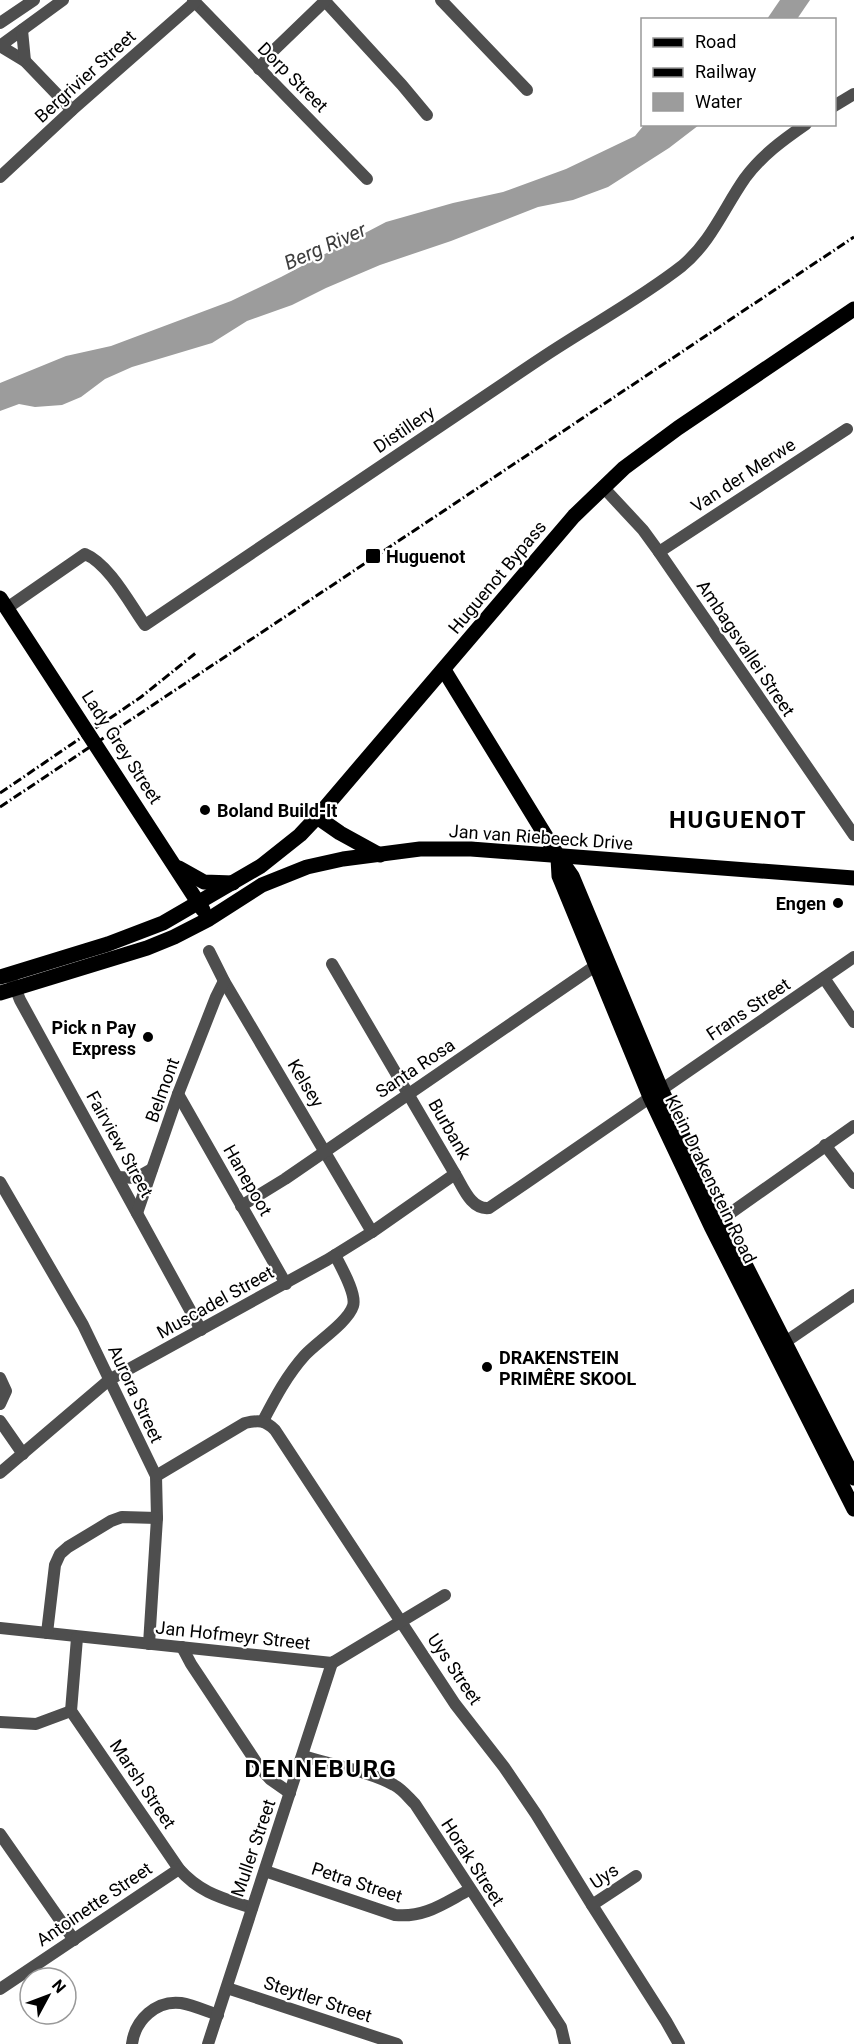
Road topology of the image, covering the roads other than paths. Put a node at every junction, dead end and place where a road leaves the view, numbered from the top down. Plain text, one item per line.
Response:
1 (34, 0) edge
2 (63, 0) edge
3 (325, 0) edge
4 (441, 0) edge
5 (194, 1) edge
6 (0, 23) edge
7 (22, 30) junction
8 (0, 46) edge
9 (25, 61) junction
10 (255, 65) junction
11 (527, 90) dead end
12 (854, 94) edge
13 (836, 105) edge
14 (72, 110) junction
15 (427, 115) dead end
16 (803, 126) edge
17 (0, 177) edge
18 (367, 179) dead end
19 (854, 309) edge
20 (847, 429) dead end
21 (603, 486) junction
22 (658, 552) junction
23 (2, 601) edge
24 (444, 670) junction
25 (317, 817) junction
26 (854, 836) edge
27 (380, 855) junction
28 (558, 856) junction
29 (177, 867) junction
30 (854, 878) edge
31 (233, 883) junction
32 (200, 903) junction
33 (208, 919) junction
34 (210, 951) dead end
35 (854, 957) edge
36 (602, 962) junction
37 (332, 964) dead end
38 (824, 978) junction
39 (8, 980) edge
40 (224, 981) junction
41 (0, 993) edge
42 (854, 1022) edge
43 (655, 1093) junction
44 (178, 1094) junction
45 (409, 1094) junction
46 (854, 1126) edge
47 (825, 1145) junction
48 (326, 1150) junction
49 (152, 1169) junction
50 (455, 1174) junction
51 (118, 1177) junction
52 (0, 1182) edge
53 (854, 1183) edge
54 (241, 1206) junction
55 (137, 1213) junction
56 (716, 1223) junction
57 (372, 1232) junction
58 (335, 1255) junction
59 (286, 1284) junction
60 (854, 1295) edge
61 (201, 1330) junction
62 (779, 1347) junction
63 (0, 1378) edge
64 (110, 1380) junction
65 (0, 1404) edge
66 (0, 1421) edge
67 (263, 1421) junction
68 (23, 1454) junction
69 (849, 1472) edge
70 (0, 1473) edge
71 (156, 1476) junction
72 (854, 1509) edge
73 (158, 1518) junction
74 (445, 1595) dead end
75 (401, 1622) junction
76 (0, 1628) edge
77 (47, 1633) junction
78 (77, 1638) junction
79 (149, 1644) junction
80 (182, 1647) junction
81 (332, 1663) junction
82 (71, 1711) junction
83 (0, 1722) edge
84 (303, 1756) junction
85 (290, 1793) junction
86 (0, 1834) edge
87 (179, 1869) junction
88 (265, 1871) junction
89 (636, 1876) dead end
90 (469, 1890) junction
91 (592, 1905) junction
92 (252, 1908) junction
93 (74, 1940) junction
94 (227, 1988) junction
95 (0, 1989) edge
96 (218, 2015) junction
97 (132, 2044) edge
98 (208, 2044) edge
99 (397, 2044) edge
100 (565, 2044) edge
101 (679, 2044) edge

1 - 6 street
2 - 7 street
3 - 10 street
3 - 15 street
4 - 11 street
5 - 10 street, Dorp Street
5 - 14 street, Bergrivier Street
7 - 8 street
7 - 9 street
8 - 9 street
9 - 14 street
10 - 18 street, Dorp Street
12 - 13 street
14 - 17 street, Bergrivier Street
16 - 23 street, Distillery
19 - 21 main road, Huguenot Bypass
20 - 22 street, Van der Merwe
21 - 22 street, Ambagsvallei Street
21 - 24 main road, Huguenot Bypass
22 - 26 street, Ambagsvallei Street
23 - 29 main road, Lady Grey Street
24 - 25 main road, Huguenot Bypass
24 - 28 main road, Klein Drakenstein Road
25 - 27 main road
25 - 31 main road, Huguenot Bypass
27 - 28 main road, Jan van Riebeeck Drive
27 - 33 main road, Jan van Riebeeck Drive
28 - 30 main road, Jan van Riebeeck Drive
28 - 36 main road, Klein Drakenstein Road
29 - 31 main road
29 - 32 main road, Lady Grey Street
31 - 32 main road, Huguenot Bypass
32 - 33 main road, Lady Grey Street
32 - 39 main road, Jan van Riebeeck Drive
33 - 39 main road, Jan van Riebeeck Drive
34 - 40 street, Kelsey
35 - 38 street, Frans Street
36 - 43 main road, Klein Drakenstein Road
36 - 45 street, Santa Rosa
37 - 45 street, Burbank
38 - 42 street
38 - 43 street, Frans Street
39 - 41 main road, Jan van Riebeeck Drive
39 - 51 street, Fairview Street
40 - 44 street, Belmont
40 - 48 street, Kelsey
43 - 50 street, Burbank
43 - 56 main road, Klein Drakenstein Road
44 - 49 street, Belmont
44 - 54 street, Hanepoot
45 - 48 street, Santa Rosa
45 - 50 street, Burbank
46 - 47 street
47 - 53 street
47 - 56 street
48 - 54 street, Santa Rosa
48 - 57 street, Kelsey
49 - 51 street
49 - 55 street, Belmont
50 - 57 street, Muscadel Street
51 - 55 street, Fairview Street
52 - 64 street, Aurora Street
54 - 59 street, Hanepoot
55 - 61 street, Fairview Street
56 - 62 main road, Klein Drakenstein Road
57 - 58 street, Muscadel Street
58 - 59 street, Muscadel Street
58 - 67 street
59 - 61 street, Muscadel Street
60 - 62 street
61 - 64 street, Muscadel Street
62 - 69 main road, Klein Drakenstein Road
63 - 65 street
64 - 68 street, Muscadel Street
64 - 71 street, Aurora Street
66 - 68 street
67 - 71 street
67 - 75 street, Uys Street
68 - 70 street, Muscadel Street
69 - 72 main road, Klein Drakenstein Road
71 - 73 street, Aurora Street
73 - 77 street
73 - 79 street, Aurora Street
74 - 75 street, Jan Hofmeyr Street
75 - 81 street, Jan Hofmeyr Street
75 - 91 street, Uys Street
76 - 77 street, Jan Hofmeyr Street
77 - 78 street, Jan Hofmeyr Street
78 - 79 street, Jan Hofmeyr Street
78 - 82 street
79 - 80 street, Jan Hofmeyr Street
80 - 81 street, Jan Hofmeyr Street
80 - 85 street
81 - 84 street, Muller Street
82 - 83 street
82 - 87 street, Marsh Street
84 - 85 street, Muller Street
84 - 90 street, Horak Street
85 - 88 street, Muller Street
86 - 93 street
87 - 92 street, Marsh Street
87 - 93 street, Antoinette Street
88 - 90 street, Petra Street
88 - 92 street, Muller Street
89 - 91 street, Uys
90 - 100 street, Horak Street
91 - 101 street, Uys Street
92 - 94 street, Muller Street
93 - 95 street, Antoinette Street
94 - 96 street, Muller Street
94 - 99 street, Steytler Street
96 - 97 street
96 - 98 street, Muller Street

